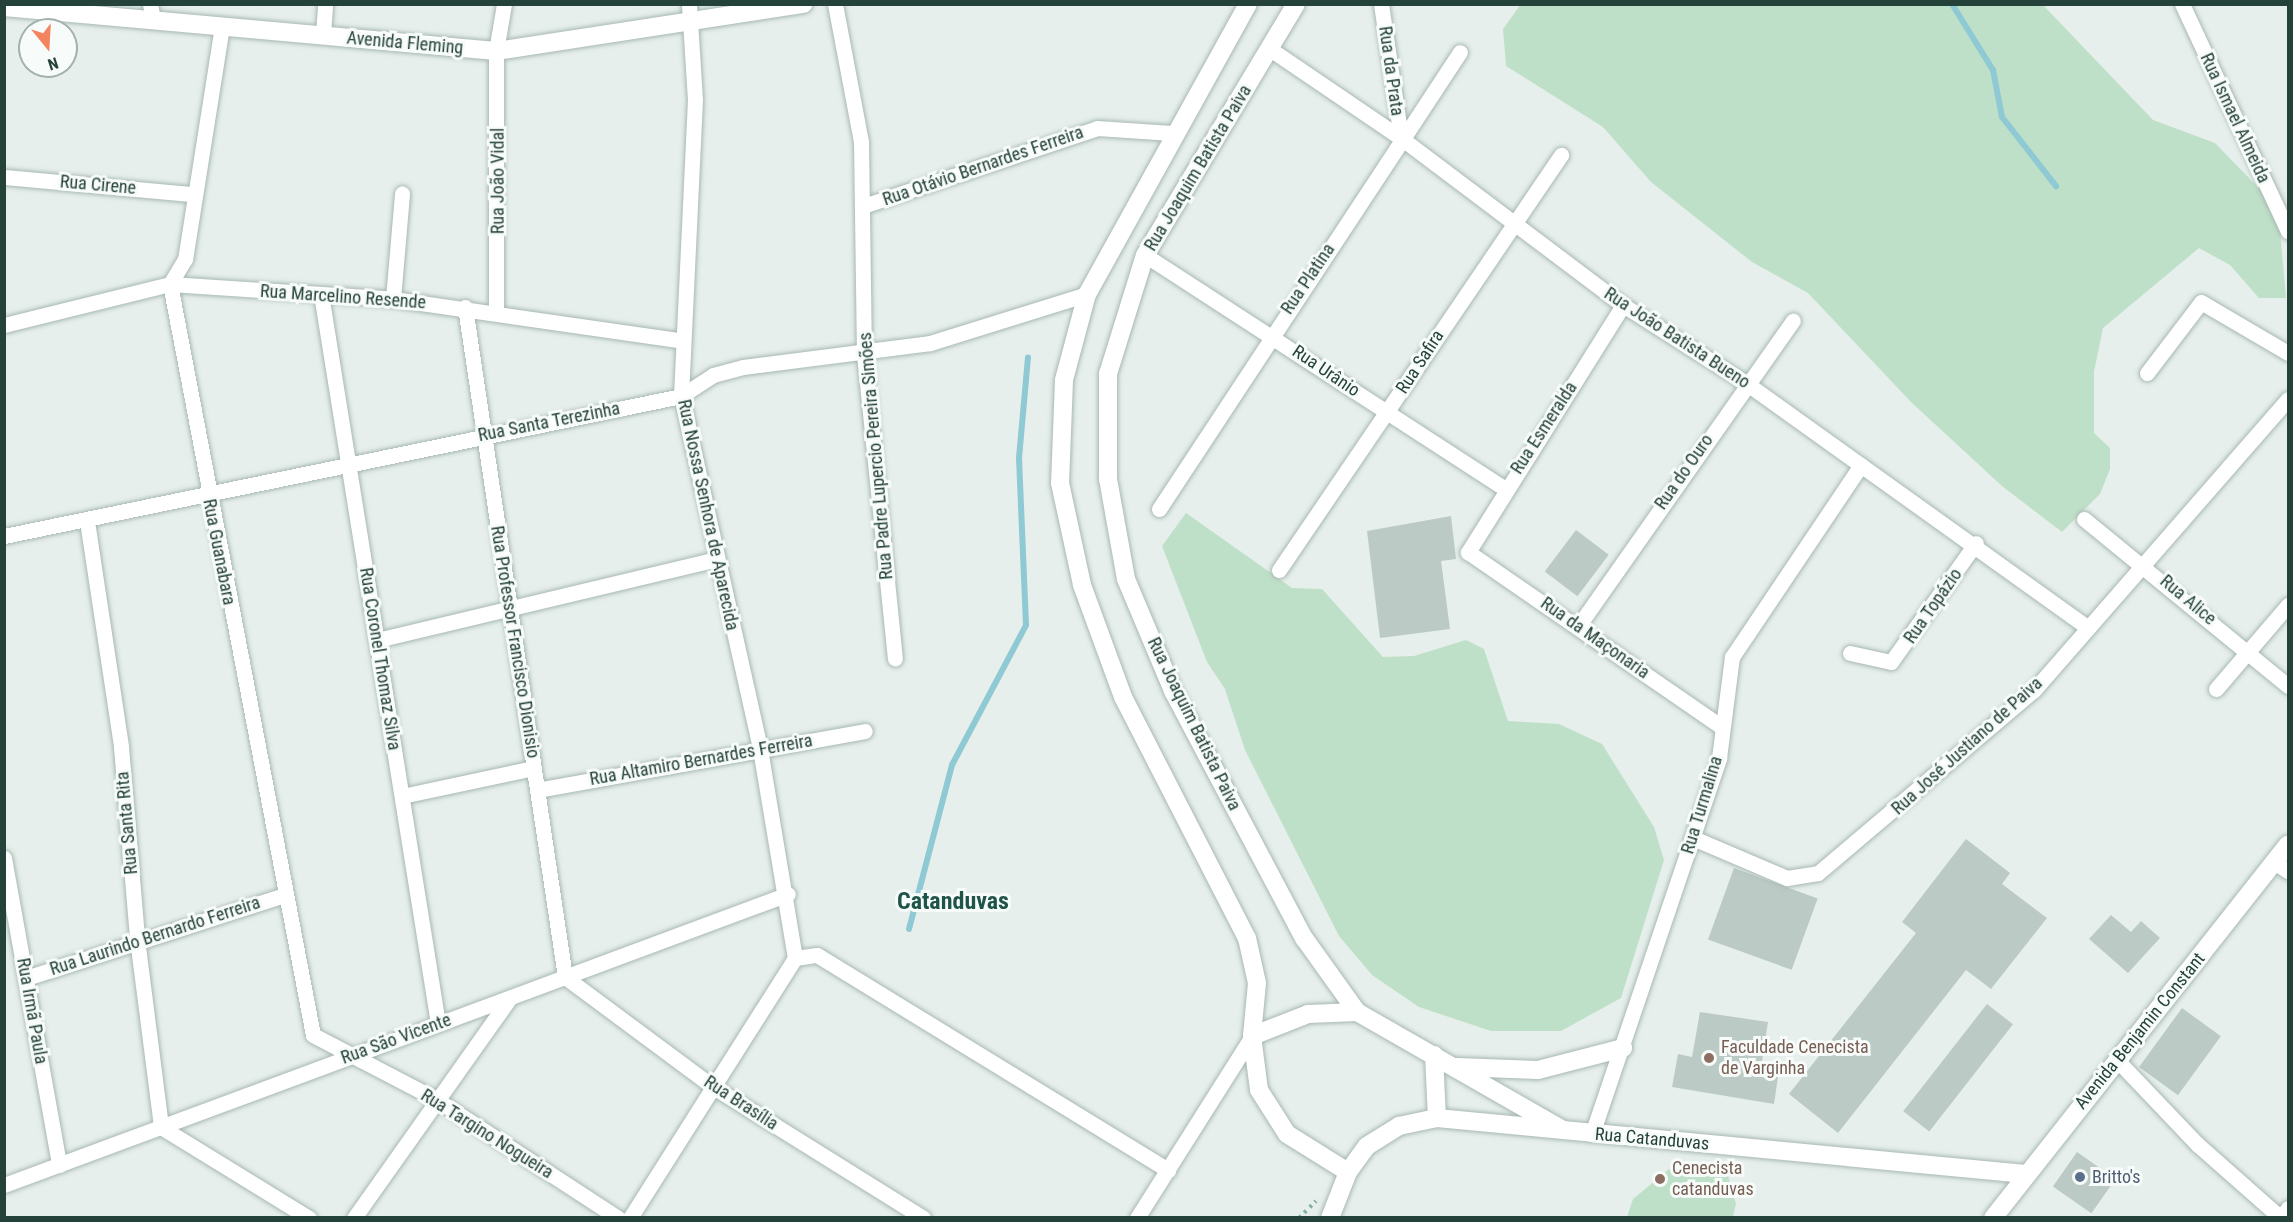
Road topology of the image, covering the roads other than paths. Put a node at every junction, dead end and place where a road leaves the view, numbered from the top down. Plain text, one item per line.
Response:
1 (325, 4) edge
2 (504, 4) edge
3 (689, 4) edge
4 (803, 4) edge
5 (835, 4) edge
6 (1248, 4) edge
7 (1296, 4) edge
8 (1381, 4) edge
9 (2182, 4) edge
10 (4, 7) edge
11 (152, 12) edge
12 (691, 23) junction
13 (222, 26) junction
14 (322, 35) junction
15 (1270, 49) junction
16 (496, 51) junction
17 (1460, 52) dead end
18 (1172, 133) junction
19 (1401, 138) junction
20 (1561, 154) dead end
21 (4, 177) edge
22 (402, 193) dead end
23 (191, 194) junction
24 (866, 205) junction
25 (1510, 225) junction
26 (2289, 231) edge
27 (1146, 255) junction
28 (170, 284) junction
29 (321, 294) junction
30 (1087, 294) junction
31 (393, 299) junction
32 (1623, 305) junction
33 (465, 307) junction
34 (496, 311) junction
35 (1792, 321) dead end
36 (4, 325) edge
37 (1271, 334) junction
38 (683, 341) junction
39 (2289, 353) edge
40 (864, 354) junction
41 (2147, 373) dead end
42 (1746, 383) junction
43 (681, 396) junction
44 (2289, 399) edge
45 (1387, 412) junction
46 (484, 434) junction
47 (1861, 465) junction
48 (349, 466) junction
49 (1505, 489) junction
50 (209, 497) junction
51 (1159, 509) dead end
52 (2084, 519) dead end
53 (87, 520) junction
54 (4, 536) edge
55 (1976, 543) junction
56 (1468, 552) joint
57 (716, 559) junction
58 (2146, 564) junction
59 (1279, 570) dead end
60 (2289, 604) edge
61 (510, 608) junction
62 (1579, 625) junction
63 (2086, 626) junction
64 (377, 640) junction
65 (2247, 651) junction
66 (1850, 653) dead end
67 (895, 657) dead end
68 (2289, 686) edge
69 (2216, 689) dead end
70 (1720, 726) junction
71 (865, 731) dead end
72 (760, 748) junction
73 (534, 768) junction
74 (537, 790) junction
75 (402, 796) junction
76 (1693, 838) junction
77 (2289, 845) edge
78 (4, 858) edge
79 (2281, 866) edge
80 (788, 894) junction
81 (285, 895) junction
82 (137, 939) junction
83 (795, 958) junction
84 (566, 977) junction
85 (26, 978) junction
86 (511, 997) junction
87 (1357, 1012) junction
88 (438, 1024) junction
89 (1252, 1036) junction
90 (1623, 1048) junction
91 (1434, 1055) junction
92 (353, 1056) junction
93 (2118, 1061) junction
94 (1454, 1066) junction
95 (712, 1086) junction
96 (434, 1098) junction
97 (1437, 1119) junction
98 (161, 1127) junction
99 (1563, 1130) junction
100 (1592, 1134) junction
101 (58, 1165) junction
102 (1168, 1170) junction
103 (1348, 1172) junction
104 (2025, 1174) junction
105 (4, 1185) edge
106 (2289, 1208) edge
107 (1998, 1216) edge
108 (309, 1218) edge
109 (354, 1218) edge
110 (618, 1218) edge
111 (630, 1218) edge
112 (923, 1218) edge
113 (1137, 1218) edge
114 (1330, 1218) edge
115 (2281, 1218) edge

1 - 14 street
2 - 16 street, Rua João Vidal
3 - 12 street, Rua Nossa Senhora de Aparecida
4 - 12 main road, Avenida Fleming
5 - 24 street, Rua Padre Lupercio Pereira Simões
6 - 18 main road, Rua Joaquim Batista Paiva
7 - 15 main road, Rua Joaquim Batista Paiva
8 - 19 street, Rua da Prata
9 - 26 street, Rua Ismael Almeida
10 - 11 main road, Avenida Fleming
11 - 13 main road, Avenida Fleming
12 - 16 main road, Avenida Fleming
12 - 38 street, Rua Nossa Senhora de Aparecida
13 - 14 main road, Avenida Fleming
13 - 23 street
14 - 16 main road, Avenida Fleming
15 - 19 street, Rua João Batista Bueno
15 - 27 main road, Rua Joaquim Batista Paiva
16 - 34 street, Rua João Vidal
17 - 19 street, Rua Platina
18 - 24 street, Rua Otávio Bernardes Ferreira
18 - 30 main road, Rua Joaquim Batista Paiva
19 - 25 street, Rua João Batista Bueno
19 - 37 street, Rua Platina
20 - 25 street, Rua Safira
21 - 23 street, Rua Cirene
22 - 31 street
23 - 28 street
24 - 40 street, Rua Padre Lupercio Pereira Simões
25 - 32 street, Rua João Batista Bueno
25 - 45 street, Rua Safira
27 - 37 street, Rua Urânio
27 - 87 main road, Rua Joaquim Batista Paiva
28 - 29 street, Rua Marcelino Resende
28 - 36 street, Rua Marcelino Resende
28 - 50 street, Rua Guanabara
29 - 31 street, Rua Marcelino Resende
29 - 48 street, Rua Coronel Thomaz Silva
30 - 40 street, Rua Santa Terezinha
30 - 89 main road, Rua Joaquim Batista Paiva
31 - 33 street, Rua Marcelino Resende
32 - 42 street, Rua João Batista Bueno
32 - 49 street, Rua Esmeralda
33 - 34 street, Rua Marcelino Resende
33 - 46 street, Rua Professor Francisco Dionisio
34 - 38 street, Rua Marcelino Resende
35 - 42 street, Rua do Ouro
37 - 45 street, Rua Urânio
37 - 51 street, Rua Platina
38 - 43 street, Rua Nossa Senhora de Aparecida
39 - 41 street
40 - 43 street, Rua Santa Terezinha
40 - 67 street, Rua Padre Lupercio Pereira Simões
42 - 47 street, Rua João Batista Bueno
42 - 62 street, Rua do Ouro
43 - 46 street, Rua Santa Terezinha
43 - 57 street, Rua Nossa Senhora de Aparecida
44 - 58 street, Rua José Justiano de Paiva
45 - 49 street, Rua Urânio
45 - 59 street, Rua Safira
46 - 48 street, Rua Santa Terezinha
46 - 61 street, Rua Professor Francisco Dionisio
47 - 55 street, Rua João Batista Bueno
47 - 70 street, Rua Turmalina
48 - 50 street, Rua Santa Terezinha
48 - 64 street, Rua Coronel Thomaz Silva
49 - 56 street, Rua Esmeralda
50 - 53 street, Rua Santa Terezinha
50 - 81 street, Rua Guanabara
52 - 58 street, Rua Alice
53 - 54 street, Rua Santa Terezinha
53 - 82 street, Rua Santa Rita
55 - 63 street, Rua João Batista Bueno
55 - 66 street, Rua Topázio
56 - 62 street, Rua da Maçonaria
57 - 61 street
57 - 72 street, Rua Nossa Senhora de Aparecida
58 - 63 street, Rua José Justiano de Paiva
58 - 65 street, Rua Alice
60 - 65 street
61 - 64 street
61 - 73 street, Rua Professor Francisco Dionisio
62 - 70 street, Rua da Maçonaria
63 - 76 street, Rua José Justiano de Paiva
64 - 75 street, Rua Coronel Thomaz Silva
65 - 68 street, Rua Alice
65 - 69 street
70 - 76 street, Rua Turmalina
71 - 72 street, Rua Altamiro Bernardes Ferreira
72 - 74 street, Rua Altamiro Bernardes Ferreira
72 - 80 street, Rua Nossa Senhora de Aparecida
73 - 74 street, Rua Professor Francisco Dionisio
73 - 75 street
74 - 84 street, Rua Professor Francisco Dionisio
75 - 88 street, Rua Coronel Thomaz Silva
76 - 90 street, Rua Turmalina
77 - 79 main road, Avenida Benjamin Constant
78 - 85 street, Rua Irmã Paula
79 - 93 main road, Avenida Benjamin Constant
80 - 83 street, Rua Nossa Senhora de Aparecida
80 - 84 street, Rua São Vicente
81 - 82 street, Rua Laurindo Bernardo Ferreira
81 - 92 street, Rua Guanabara
82 - 85 street, Rua Laurindo Bernardo Ferreira
82 - 98 street, Rua Santa Rita
83 - 95 street
83 - 102 street
84 - 86 street, Rua São Vicente
84 - 95 street, Rua Brasília
85 - 101 street, Rua Irmã Paula
86 - 88 street, Rua São Vicente
86 - 96 street
87 - 89 main road
87 - 91 main road, Rua Joaquim Batista Paiva
88 - 92 street, Rua São Vicente
89 - 102 street
89 - 103 main road, Rua Joaquim Batista Paiva
90 - 94 main road
90 - 100 street, Rua Turmalina
91 - 94 main road, Rua Joaquim Batista Paiva
91 - 97 main road
92 - 96 street, Rua Targino Nogueira
92 - 98 street, Rua São Vicente
93 - 104 main road, Avenida Benjamin Constant
93 - 115 street
94 - 99 main road, Rua Joaquim Batista Paiva
95 - 111 street
95 - 112 street, Rua Brasília
96 - 109 street
96 - 110 street, Rua Targino Nogueira
97 - 99 main road, Rua Catanduvas
97 - 103 main road, Rua Catanduvas
98 - 101 street, Rua São Vicente
98 - 108 street
99 - 100 main road, Rua Catanduvas
100 - 104 main road, Rua Catanduvas
101 - 105 street, Rua São Vicente
102 - 113 street
103 - 114 main road, Rua Catanduvas
104 - 107 main road, Avenida Benjamin Constant
106 - 115 street

